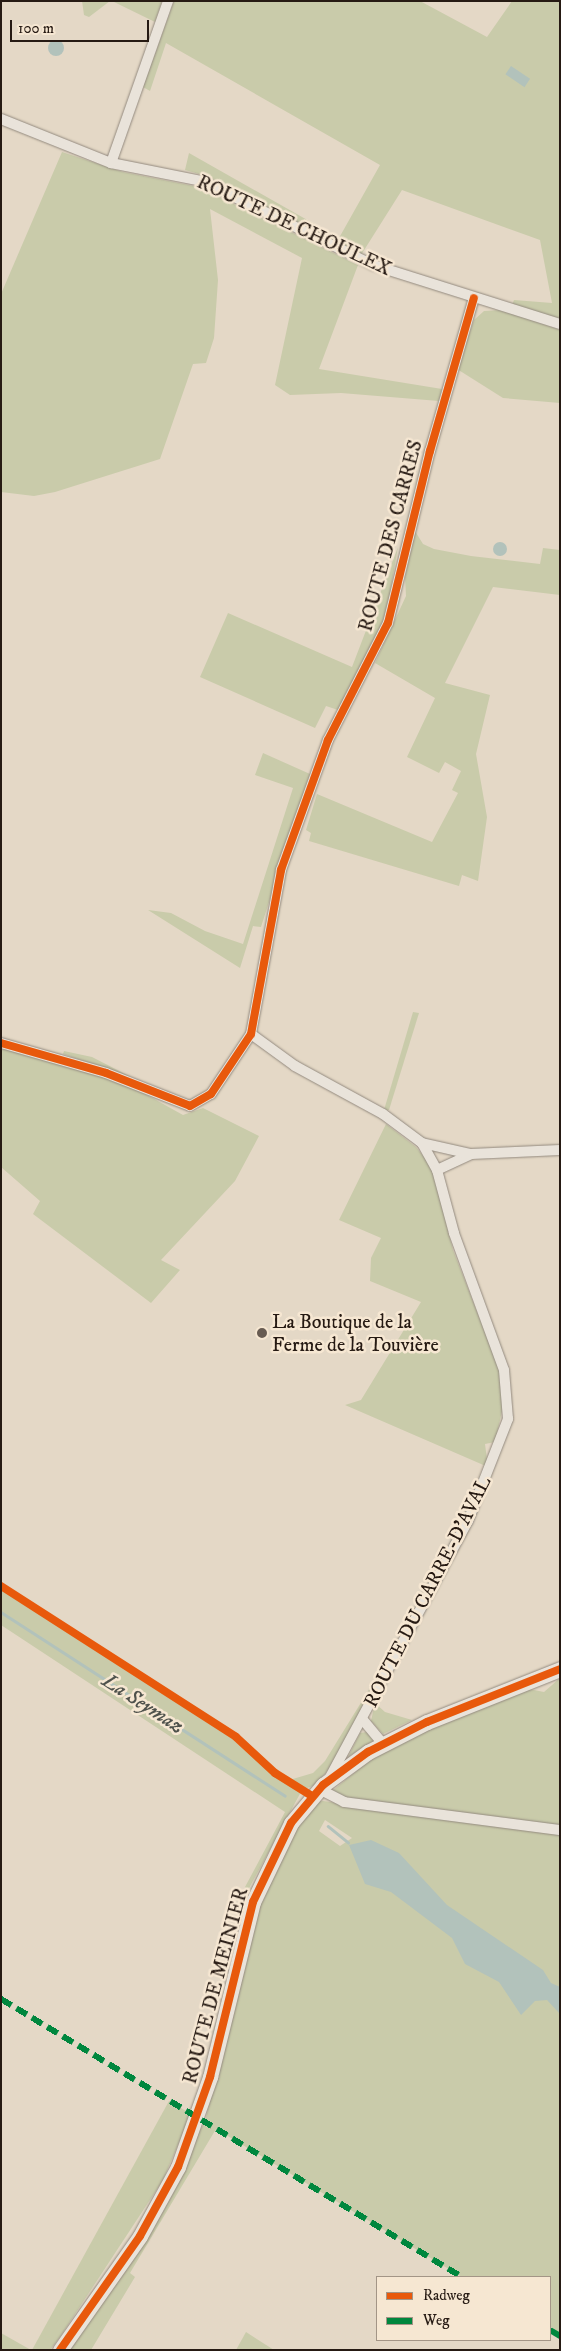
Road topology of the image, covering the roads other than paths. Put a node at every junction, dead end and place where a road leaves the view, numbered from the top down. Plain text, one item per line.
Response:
1 (168, 1) edge
2 (1, 119) edge
3 (111, 163) junction
4 (474, 298) junction
5 (560, 324) edge
6 (251, 1034) junction
7 (1, 1043) edge
8 (422, 1143) junction
9 (560, 1150) edge
10 (471, 1154) junction
11 (437, 1170) junction
12 (560, 1669) edge
13 (363, 1720) junction
14 (383, 1744) junction
15 (324, 1784) junction
16 (560, 1830) edge
17 (60, 2350) edge

1 - 3 street
2 - 3 street, ROUTE DE CHOULEX
3 - 4 street, ROUTE DE CHOULEX
4 - 5 street, ROUTE DE CHOULEX
4 - 6 street, ROUTE DES CARRES
6 - 7 street
6 - 8 street
8 - 10 street
8 - 11 street
9 - 10 street
10 - 11 street
11 - 13 street, ROUTE DU CARRE-D'AVAL
12 - 14 street, ROUTE DE MEINIER
13 - 14 street
13 - 15 street, ROUTE DU CARRE-D'AVAL
14 - 15 street, ROUTE DE MEINIER
15 - 16 street
15 - 17 street, ROUTE DE MEINIER

